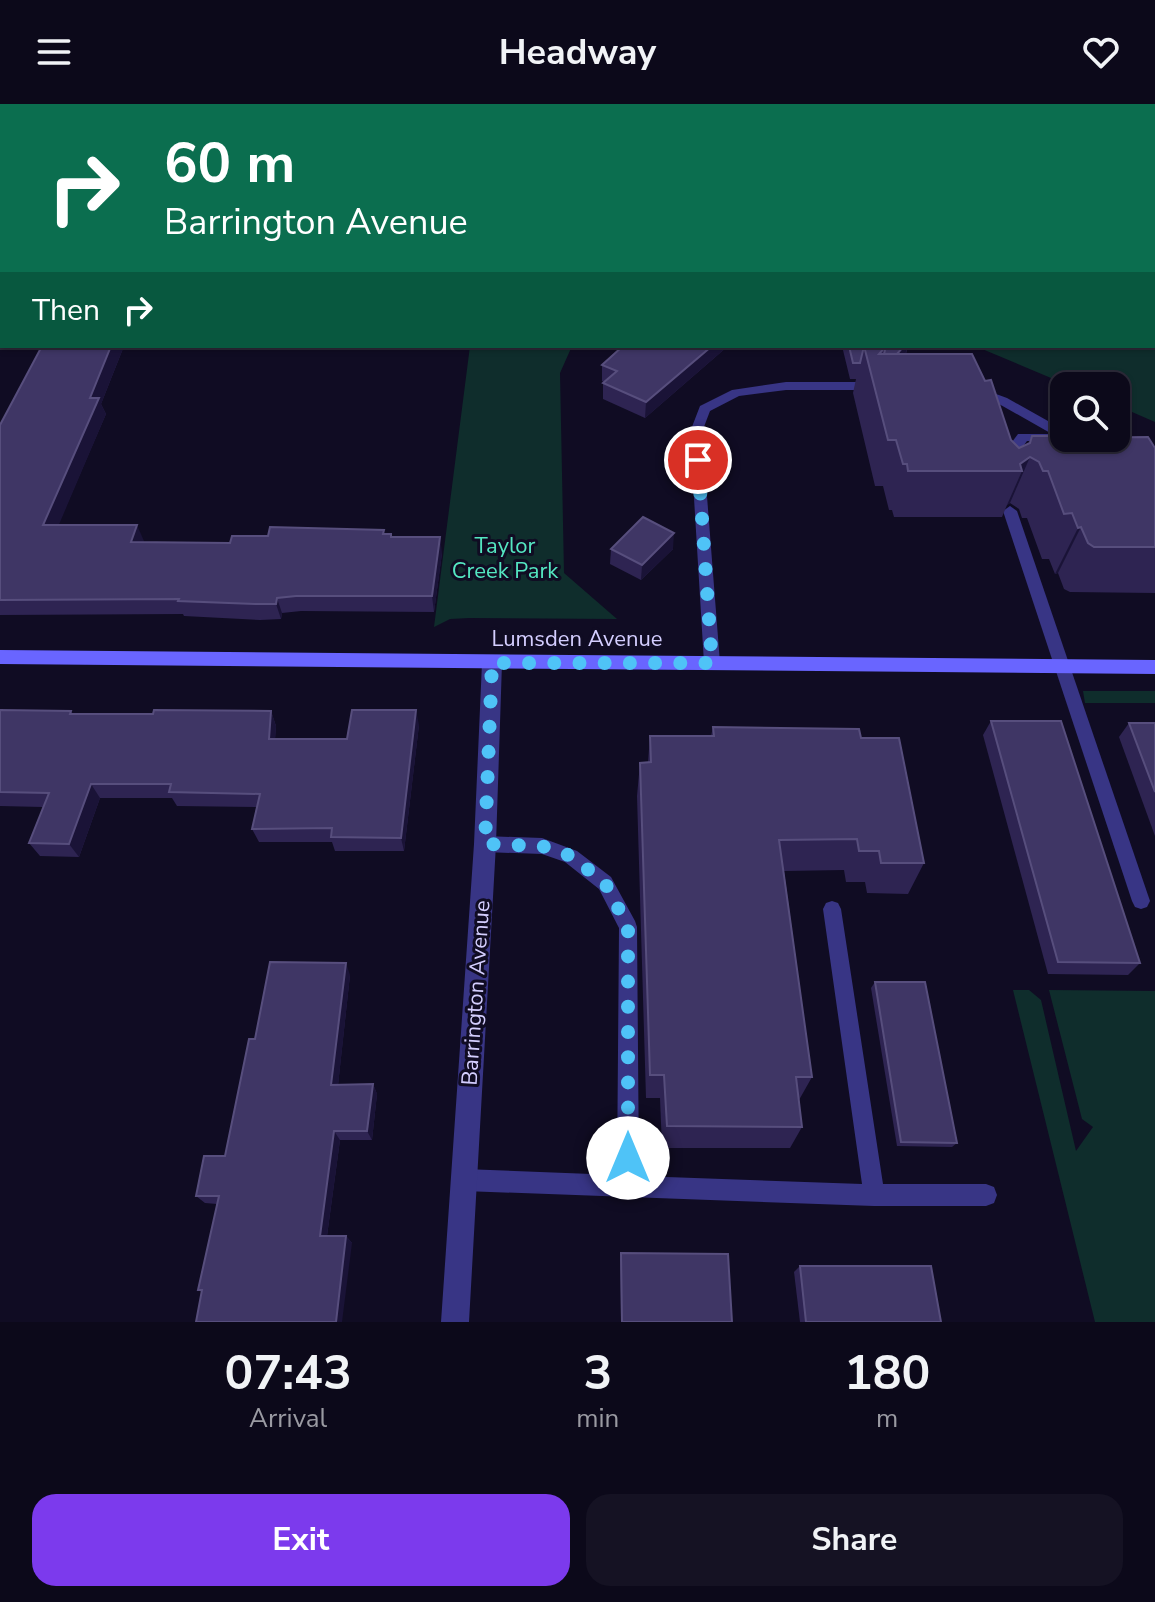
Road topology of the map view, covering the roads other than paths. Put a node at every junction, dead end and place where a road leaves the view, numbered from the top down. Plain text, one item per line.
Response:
1 (887, 385) edge
2 (962, 389) edge
3 (1050, 426) edge
4 (1050, 438) edge
5 (1003, 473) edge
6 (1010, 511) edge
7 (0, 657) edge
8 (492, 663) junction
9 (712, 663) junction
10 (1064, 667) junction
11 (1155, 667) edge
12 (485, 844) junction
13 (1141, 901) dead end
14 (832, 909) dead end
15 (464, 1180) junction
16 (628, 1187) junction
17 (874, 1195) junction
18 (986, 1195) dead end
19 (455, 1322) edge

1 - 9 lane
2 - 3 lane
4 - 5 lane
6 - 10 lane
7 - 8 street, Lumsden Avenue
8 - 9 street, Lumsden Avenue
8 - 12 street, Barrington Avenue
9 - 10 street, Lumsden Avenue
10 - 11 street, Lumsden Avenue
10 - 13 lane
12 - 15 street, Barrington Avenue
12 - 16 lane
14 - 17 lane
15 - 16 lane
15 - 19 street, Barrington Avenue
16 - 17 lane
17 - 18 lane

